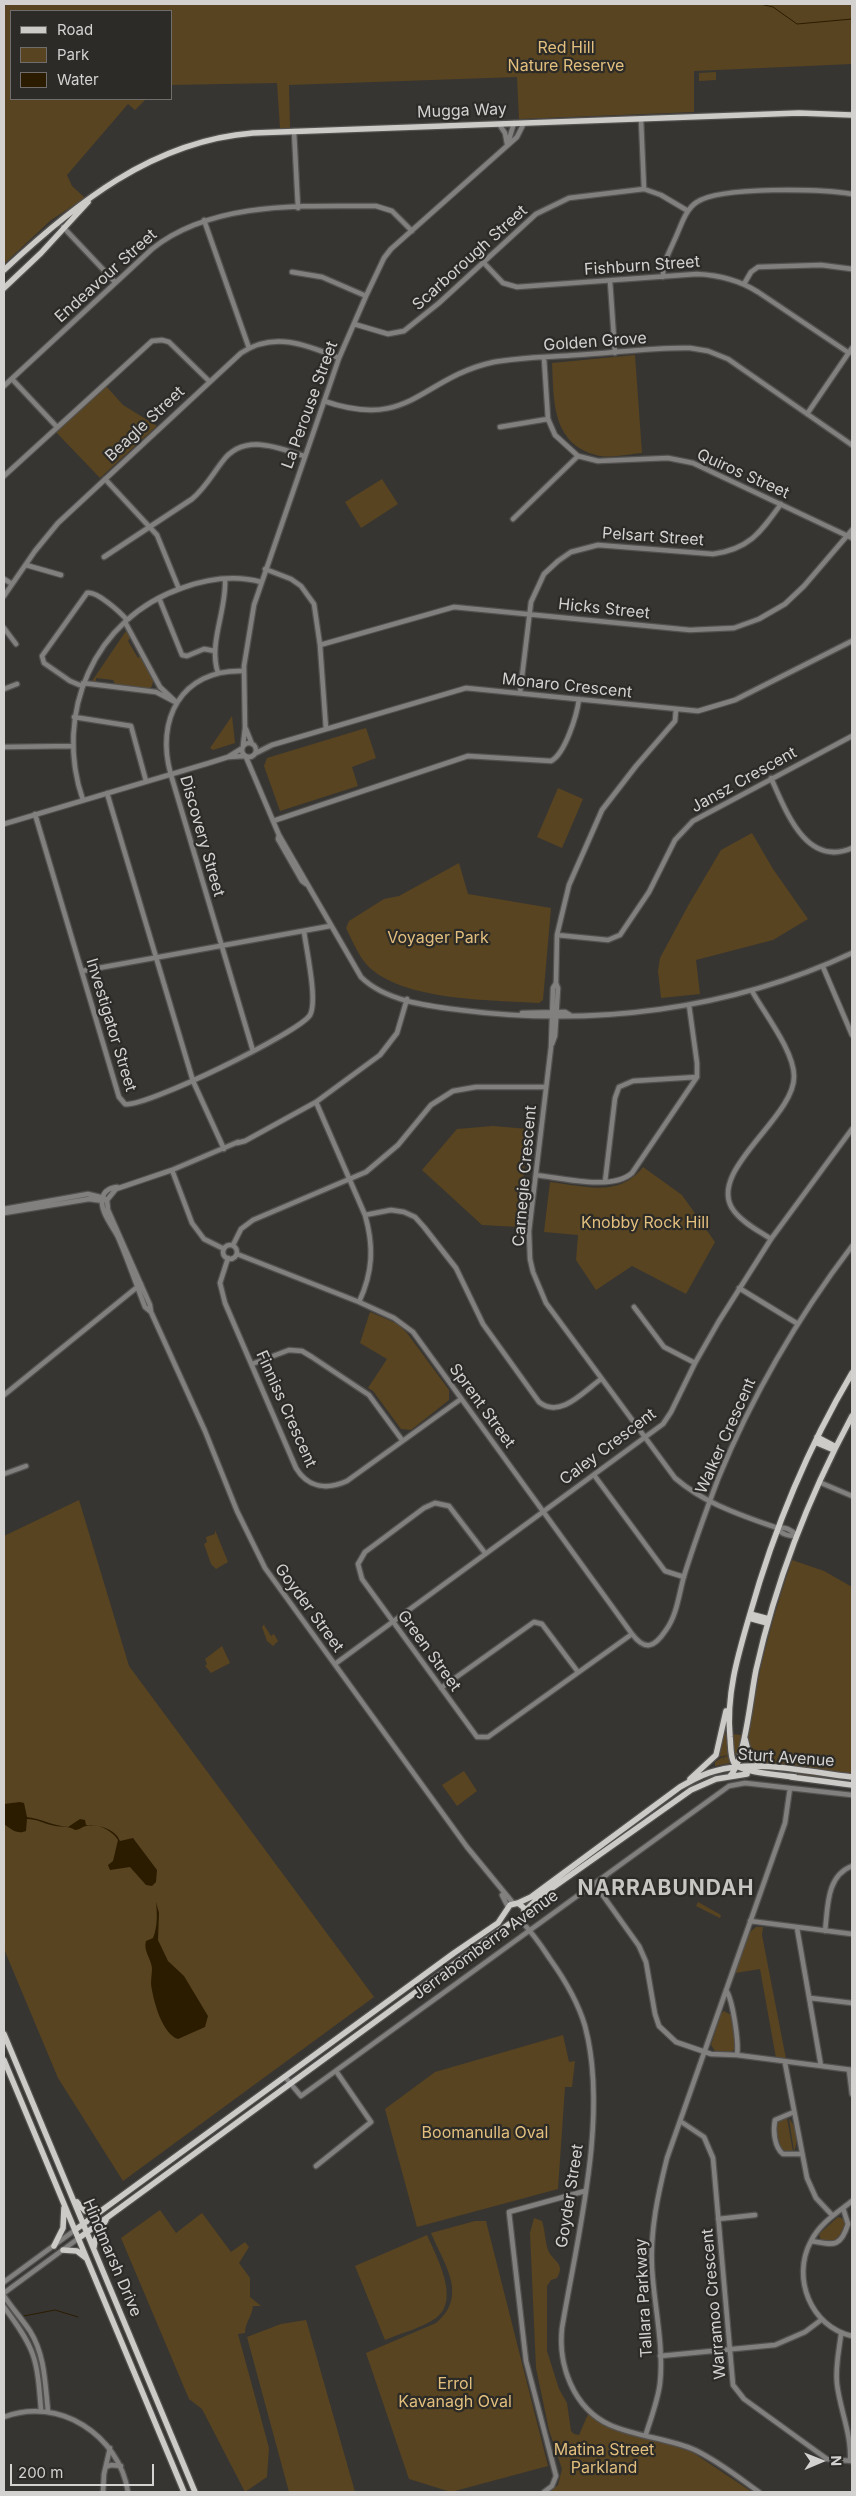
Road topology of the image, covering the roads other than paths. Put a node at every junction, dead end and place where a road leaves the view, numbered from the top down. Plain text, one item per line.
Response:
1 (852, 115) edge
2 (641, 119) junction
3 (514, 123) junction
4 (524, 123) junction
5 (499, 124) junction
6 (294, 132) junction
7 (507, 144) junction
8 (644, 189) junction
9 (852, 194) edge
10 (89, 201) junction
11 (298, 208) junction
12 (688, 211) junction
13 (204, 220) junction
14 (59, 222) junction
15 (65, 228) junction
16 (412, 231) junction
17 (484, 263) junction
18 (852, 269) edge
19 (4, 270) edge
20 (292, 272) dead end
21 (663, 277) junction
22 (610, 281) junction
23 (115, 282) junction
24 (744, 284) junction
25 (4, 288) edge
26 (366, 296) junction
27 (354, 324) junction
28 (249, 348) junction
29 (852, 348) edge
30 (615, 353) junction
31 (849, 353) junction
32 (339, 358) junction
33 (544, 358) junction
34 (12, 378) junction
35 (209, 381) junction
36 (4, 386) edge
37 (324, 401) junction
38 (807, 414) junction
39 (548, 419) junction
40 (57, 427) junction
41 (500, 427) dead end
42 (852, 445) edge
43 (304, 456) junction
44 (578, 456) junction
45 (4, 476) edge
46 (105, 479) junction
47 (781, 504) junction
48 (513, 519) dead end
49 (150, 527) junction
50 (852, 530) edge
51 (850, 536) edge
52 (104, 557) dead end
53 (26, 564) junction
54 (265, 569) junction
55 (61, 575) dead end
56 (4, 579) edge
57 (225, 579) junction
58 (261, 582) junction
59 (12, 584) junction
60 (179, 589) junction
61 (4, 596) edge
62 (159, 598) junction
63 (529, 613) junction
64 (126, 621) junction
65 (4, 628) edge
66 (852, 641) edge
67 (16, 644) dead end
68 (320, 645) junction
69 (215, 651) junction
70 (243, 672) junction
71 (218, 673) junction
72 (17, 684) dead end
73 (83, 684) junction
74 (4, 689) edge
75 (520, 694) junction
76 (579, 699) junction
77 (177, 703) junction
78 (676, 709) junction
79 (74, 717) junction
80 (245, 728) junction
81 (326, 729) junction
82 (852, 736) edge
83 (254, 745) junction
84 (272, 745) junction
85 (4, 746) edge
86 (72, 746) junction
87 (242, 747) junction
88 (255, 754) junction
89 (228, 757) junction
90 (245, 757) junction
91 (254, 770) junction
92 (171, 775) junction
93 (771, 778) junction
94 (146, 782) junction
95 (107, 793) junction
96 (83, 800) junction
97 (35, 814) junction
98 (272, 821) junction
99 (4, 824) edge
100 (852, 848) edge
101 (330, 926) junction
102 (304, 931) junction
103 (557, 936) junction
104 (221, 946) junction
105 (852, 953) edge
106 (157, 957) junction
107 (823, 967) junction
108 (82, 971) junction
109 (752, 991) junction
110 (407, 999) junction
111 (689, 1006) junction
112 (554, 1014) junction
113 (852, 1035) edge
114 (253, 1050) junction
115 (697, 1077) junction
116 (193, 1081) junction
117 (546, 1088) junction
118 (316, 1102) junction
119 (852, 1131) edge
120 (224, 1149) junction
121 (172, 1170) junction
122 (536, 1175) junction
123 (349, 1178) junction
124 (605, 1182) junction
125 (104, 1200) junction
126 (4, 1209) edge
127 (4, 1213) edge
128 (365, 1215) junction
129 (770, 1239) junction
130 (233, 1245) junction
131 (852, 1246) edge
132 (224, 1249) junction
133 (237, 1254) junction
134 (228, 1258) junction
135 (139, 1285) junction
136 (739, 1288) junction
137 (360, 1302) junction
138 (634, 1307) dead end
139 (798, 1324) junction
140 (695, 1363) junction
141 (252, 1364) junction
142 (852, 1373) edge
143 (601, 1379) junction
144 (4, 1395) edge
145 (461, 1399) junction
146 (852, 1416) edge
147 (644, 1437) junction
148 (816, 1439) junction
149 (402, 1440) junction
150 (835, 1448) junction
151 (26, 1466) dead end
152 (4, 1474) edge
153 (594, 1475) junction
154 (819, 1482) junction
155 (852, 1496) edge
156 (710, 1502) junction
157 (543, 1511) junction
158 (777, 1528) junction
159 (796, 1535) junction
160 (485, 1553) junction
161 (684, 1577) junction
162 (749, 1616) junction
163 (392, 1621) junction
164 (768, 1621) junction
165 (632, 1634) junction
166 (647, 1646) joint
167 (335, 1664) junction
168 (578, 1672) junction
169 (731, 1687) junction
170 (441, 1688) junction
171 (729, 1730) junction
172 (744, 1730) junction
173 (737, 1767) junction
174 (766, 1767) junction
175 (718, 1770) joint
176 (730, 1776) junction
177 (795, 1777) junction
178 (852, 1777) edge
179 (723, 1778) joint
180 (852, 1785) edge
181 (681, 1787) junction
182 (726, 1788) joint
183 (790, 1788) junction
184 (852, 1795) edge
185 (634, 1822) junction
186 (643, 1824) junction
187 (852, 1866) edge
188 (594, 1883) junction
189 (511, 1907) junction
190 (521, 1917) junction
191 (750, 1921) junction
192 (797, 1928) junction
193 (530, 1930) junction
194 (825, 1931) junction
195 (852, 1934) edge
196 (432, 1970) junction
197 (437, 1976) junction
198 (726, 1990) junction
199 (810, 1998) junction
200 (852, 2003) edge
201 (719, 2010) junction
202 (732, 2011) junction
203 (4, 2034) edge
204 (704, 2052) junction
205 (737, 2055) junction
206 (4, 2060) edge
207 (785, 2063) junction
208 (821, 2066) junction
209 (850, 2070) edge
210 (336, 2071) junction
211 (286, 2077) junction
212 (290, 2082) junction
213 (852, 2094) edge
214 (794, 2112) junction
215 (680, 2120) junction
216 (204, 2136) junction
217 (189, 2147) junction
218 (200, 2148) junction
219 (802, 2154) junction
220 (316, 2166) dead end
221 (62, 2176) junction
222 (585, 2191) junction
223 (63, 2200) junction
224 (852, 2201) edge
225 (843, 2208) junction
226 (102, 2210) junction
227 (755, 2215) dead end
228 (832, 2215) junction
229 (108, 2216) junction
230 (718, 2219) junction
231 (83, 2224) junction
232 (75, 2230) junction
233 (87, 2232) junction
234 (79, 2238) junction
235 (811, 2241) junction
236 (54, 2246) junction
237 (63, 2250) junction
238 (94, 2250) junction
239 (88, 2260) junction
240 (4, 2282) edge
241 (4, 2294) edge
242 (4, 2307) edge
243 (822, 2320) junction
244 (841, 2334) junction
245 (852, 2336) edge
246 (728, 2350) junction
247 (660, 2356) junction
248 (41, 2410) junction
249 (48, 2411) junction
250 (4, 2417) edge
251 (646, 2434) junction
252 (110, 2448) junction
253 (851, 2461) edge
254 (121, 2466) junction
255 (106, 2467) junction
256 (102, 2492) edge
257 (128, 2492) edge
258 (184, 2492) edge
259 (195, 2492) edge
260 (544, 2492) edge
261 (759, 2492) edge

1 - 2 main road, Mugga Way
2 - 4 main road, Mugga Way
2 - 8 street
3 - 4 main road, Mugga Way
3 - 5 main road, Mugga Way
3 - 7 street, La Perouse Street
4 - 7 street, La Perouse Street
5 - 6 main road, Mugga Way
5 - 7 street
6 - 10 main road, Mugga Way
6 - 11 street
7 - 16 street, La Perouse Street
8 - 12 street, Scarborough Street
8 - 17 street, Scarborough Street
9 - 12 street
10 - 14 main road, Mugga Way
10 - 15 main road, Mugga Way
11 - 13 street, Endeavour Street
11 - 16 street, Endeavour Street
12 - 21 street
13 - 23 street, Endeavour Street
13 - 28 street
14 - 15 street
14 - 19 main road, Mugga Way
15 - 23 street
15 - 25 main road, Mugga Way
16 - 26 street, La Perouse Street
17 - 22 street, Fishburn Street
17 - 27 street, Scarborough Street
18 - 24 street
20 - 26 street
21 - 22 street, Fishburn Street
21 - 24 street, Fishburn Street
22 - 30 street
23 - 34 street, Endeavour Street
24 - 31 street, Fishburn Street
26 - 27 street, La Perouse Street
27 - 32 street, La Perouse Street
28 - 32 street, Beagle Street
28 - 35 street, Beagle Street
29 - 31 street
30 - 33 street, Golden Grove
30 - 38 street, Golden Grove
31 - 38 street
32 - 37 street, La Perouse Street
33 - 37 street, Golden Grove
33 - 39 street
34 - 36 street, Endeavour Street
34 - 40 street
35 - 40 street
35 - 46 street, Beagle Street
37 - 43 street, La Perouse Street
38 - 42 street, Golden Grove
39 - 41 street
39 - 44 street
40 - 45 street
43 - 49 street
43 - 54 street, La Perouse Street
44 - 47 street, Quiros Street
44 - 48 street
46 - 49 street
46 - 53 street, Beagle Street
47 - 51 street, Quiros Street
47 - 63 street, Pelsart Street
49 - 52 street
49 - 60 street
50 - 51 street, Hicks Street
51 - 63 street, Hicks Street
53 - 55 street
53 - 59 street, Beagle Street
54 - 58 street, La Perouse Street
54 - 68 street
56 - 59 street
57 - 58 street
57 - 60 street
57 - 69 street
58 - 70 street, La Perouse Street
59 - 61 street, Beagle Street
60 - 62 street
62 - 64 street
62 - 69 street
63 - 68 street, Hicks Street
63 - 75 street, Pelsart Street
64 - 73 street
64 - 73 street
64 - 77 street
65 - 67 street
66 - 78 street, Monaro Crescent
68 - 81 street
69 - 71 street
70 - 71 street, Discovery Street
70 - 80 street, La Perouse Street
71 - 77 street, Discovery Street
72 - 74 street
73 - 77 street
73 - 79 street
75 - 76 street, Monaro Crescent
75 - 81 street, Monaro Crescent
76 - 78 street, Monaro Crescent
76 - 98 street
77 - 92 street, Discovery Street
78 - 103 street, Carnegie Crescent
79 - 86 street
79 - 94 street
80 - 83 street, La Perouse Street
80 - 87 street, La Perouse Street
81 - 84 street, Monaro Crescent
82 - 93 street, Jansz Crescent
83 - 84 street, Monaro Crescent
83 - 87 street, Monaro Crescent
83 - 88 street, La Perouse Street
84 - 88 street, Monaro Crescent
85 - 86 street
86 - 96 street
87 - 89 street
87 - 90 street
88 - 90 street, Monaro Crescent
88 - 91 street
89 - 90 street
89 - 92 street
90 - 91 street
91 - 98 street
92 - 94 street
92 - 104 street, Discovery Street
93 - 100 street
93 - 103 street, Jansz Crescent
94 - 95 street
95 - 96 street
95 - 106 street
96 - 97 street
97 - 99 street
97 - 108 street, Investigator Street
98 - 101 street
101 - 102 street
101 - 110 street
102 - 104 street
102 - 114 street, Investigator Street
103 - 112 street, Carnegie Crescent
104 - 106 street
104 - 114 street, Discovery Street
105 - 107 street
106 - 108 street
106 - 116 street
107 - 109 street
107 - 113 street
108 - 116 street, Investigator Street
109 - 111 street
109 - 129 street
110 - 112 street
110 - 118 street
111 - 112 street
111 - 115 street
112 - 117 street, Carnegie Crescent
114 - 116 street, Investigator Street
115 - 124 street
115 - 124 street
116 - 120 street
117 - 122 street, Carnegie Crescent
117 - 123 street
118 - 120 street
118 - 123 street
119 - 129 street, Caley Crescent
120 - 121 street
121 - 125 street
121 - 132 street
122 - 124 street
122 - 143 street, Carnegie Crescent
123 - 128 street
123 - 130 street
125 - 126 street
125 - 127 street
125 - 135 street, Goyder Street
128 - 137 street
128 - 143 street
129 - 136 street, Caley Crescent
130 - 132 street
130 - 133 street
131 - 139 street, Walker Crescent
132 - 134 street
133 - 134 street
133 - 137 street, Sprent Street
134 - 141 street, Finniss Crescent
135 - 144 street
135 - 167 street, Goyder Street
136 - 139 street
136 - 140 street, Caley Crescent
137 - 145 street, Sprent Street
138 - 140 street
139 - 156 street, Walker Crescent
140 - 147 street, Caley Crescent
141 - 149 street
141 - 149 street, Finniss Crescent
142 - 148 main road
143 - 147 street, Carnegie Crescent
145 - 149 street, Finniss Crescent
145 - 157 street, Sprent Street
146 - 150 main road
147 - 153 street, Caley Crescent
147 - 156 street, Carnegie Crescent
148 - 150 main road
148 - 158 main road
150 - 154 main road
151 - 152 street
153 - 157 street, Caley Crescent
153 - 161 street
154 - 155 street
154 - 159 main road
156 - 158 street, Carnegie Crescent
156 - 161 street, Walker Crescent
157 - 160 street, Caley Crescent
157 - 165 street, Sprent Street
158 - 159 street, Carnegie Crescent
158 - 162 main road
159 - 164 main road
160 - 163 street, Caley Crescent
160 - 163 street, Green Street
161 - 166 street, Walker Crescent
162 - 164 main road
162 - 169 main road
163 - 167 street, Caley Crescent
163 - 170 street, Green Street
164 - 172 main road
165 - 166 street, Sprent Street
165 - 168 street, Green Street
167 - 189 street, Goyder Street
168 - 170 street
168 - 170 street, Green Street
169 - 171 main road
169 - 181 main road
171 - 172 main road
171 - 173 main road
172 - 173 main road
172 - 174 main road
173 - 174 main road, Sturt Avenue
173 - 175 main road, Sturt Avenue
173 - 176 main road
173 - 177 main road
174 - 178 main road, Sturt Avenue
175 - 181 main road, Jerrabomberra Avenue
176 - 177 main road, Sturt Avenue
176 - 179 main road, Sturt Avenue
177 - 180 main road, Sturt Avenue
179 - 186 main road, Jerrabomberra Avenue
181 - 185 main road, Jerrabomberra Avenue
182 - 183 street, Sturt Avenue
182 - 188 street, Jerrabomberra Avenue
183 - 184 street, Sturt Avenue
183 - 191 street, Tallara Parkway
185 - 186 main road
185 - 189 main road, Jerrabomberra Avenue
186 - 190 main road, Jerrabomberra Avenue
187 - 194 street
188 - 193 street, Jerrabomberra Avenue
188 - 204 street
189 - 190 main road
189 - 190 main road
189 - 196 main road, Jerrabomberra Avenue
190 - 193 street, Goyder Street
190 - 197 main road, Jerrabomberra Avenue
191 - 192 street
191 - 198 street, Tallara Parkway
192 - 194 street
192 - 199 street
193 - 210 street, Jerrabomberra Avenue
193 - 222 street, Goyder Street
194 - 195 street
196 - 197 main road
196 - 211 main road, Jerrabomberra Avenue
197 - 212 main road, Jerrabomberra Avenue
198 - 201 street, Tallara Parkway
198 - 202 street
199 - 200 street
199 - 208 street
201 - 202 street
201 - 204 street, Tallara Parkway
202 - 205 street
203 - 221 main road, Hindmarsh Drive
204 - 205 street
204 - 215 street, Tallara Parkway
205 - 207 street
206 - 223 main road, Hindmarsh Drive
207 - 208 street
207 - 214 street
208 - 209 street
209 - 213 street
210 - 212 street, Jerrabomberra Avenue
210 - 220 street
211 - 212 street, Jerrabomberra Avenue
211 - 216 main road, Jerrabomberra Avenue
212 - 218 main road, Jerrabomberra Avenue
214 - 219 street
214 - 219 street
215 - 230 street, Warramoo Crescent
215 - 247 street, Tallara Parkway
216 - 217 main road, Jerrabomberra Avenue
216 - 218 main road
217 - 218 main road
217 - 226 main road, Jerrabomberra Avenue
218 - 229 main road, Jerrabomberra Avenue
219 - 228 street
221 - 226 main road
221 - 231 main road, Hindmarsh Drive
222 - 251 street, Goyder Street
222 - 260 street
223 - 232 main road, Hindmarsh Drive
223 - 236 main road
224 - 225 street
225 - 228 street
225 - 235 street
226 - 231 main road, Jerrabomberra Avenue
227 - 230 street
228 - 235 street
229 - 233 main road, Jerrabomberra Avenue
229 - 238 main road
230 - 246 street, Warramoo Crescent
231 - 232 main road, Jerrabomberra Avenue
231 - 233 main road, Hindmarsh Drive
232 - 234 main road, Hindmarsh Drive
232 - 236 street, Jerrabomberra Avenue
233 - 234 main road, Jerrabomberra Avenue
233 - 238 main road, Hindmarsh Drive
234 - 237 street, Jerrabomberra Avenue
234 - 239 main road, Hindmarsh Drive
235 - 243 street
236 - 240 street, Jerrabomberra Avenue
237 - 239 main road
237 - 241 street, Jerrabomberra Avenue
238 - 259 main road, Hindmarsh Drive
239 - 258 main road, Hindmarsh Drive
241 - 249 street
242 - 248 street
243 - 244 street
243 - 246 street
244 - 245 street
244 - 253 street
246 - 247 street
246 - 253 street, Warramoo Crescent
247 - 251 street, Tallara Parkway
248 - 249 street
248 - 250 street
249 - 252 street
251 - 261 street, Goyder Street
252 - 254 street
252 - 255 street
254 - 255 street
254 - 257 street
255 - 256 street

